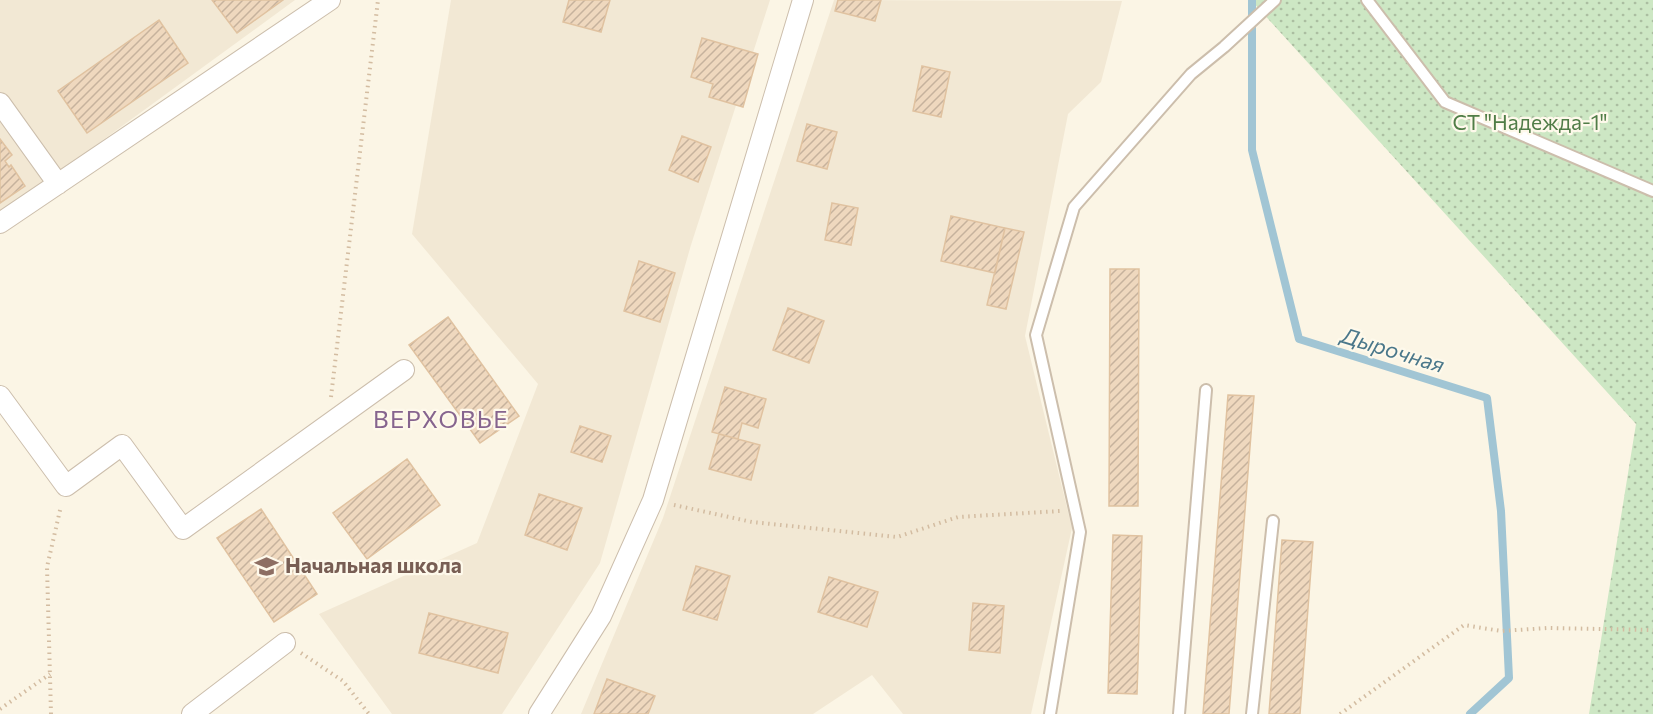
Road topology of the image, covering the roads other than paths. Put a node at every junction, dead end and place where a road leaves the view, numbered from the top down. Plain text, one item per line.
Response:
1 (330, 0) edge
2 (803, 0) edge
3 (1275, 0) edge
4 (1367, 0) edge
5 (0, 103) edge
6 (58, 184) junction
7 (1653, 191) edge
8 (0, 223) edge
9 (404, 370) dead end
10 (1206, 390) dead end
11 (0, 396) edge
12 (1273, 521) dead end
13 (285, 642) road end
14 (192, 714) edge
15 (539, 714) edge
16 (1050, 714) edge
17 (1179, 714) edge
18 (1252, 714) edge

1 - 6 street
2 - 15 street
3 - 16 lane
4 - 7 lane
5 - 6 street
6 - 8 street
9 - 11 street
10 - 17 lane
12 - 18 lane
13 - 14 street

